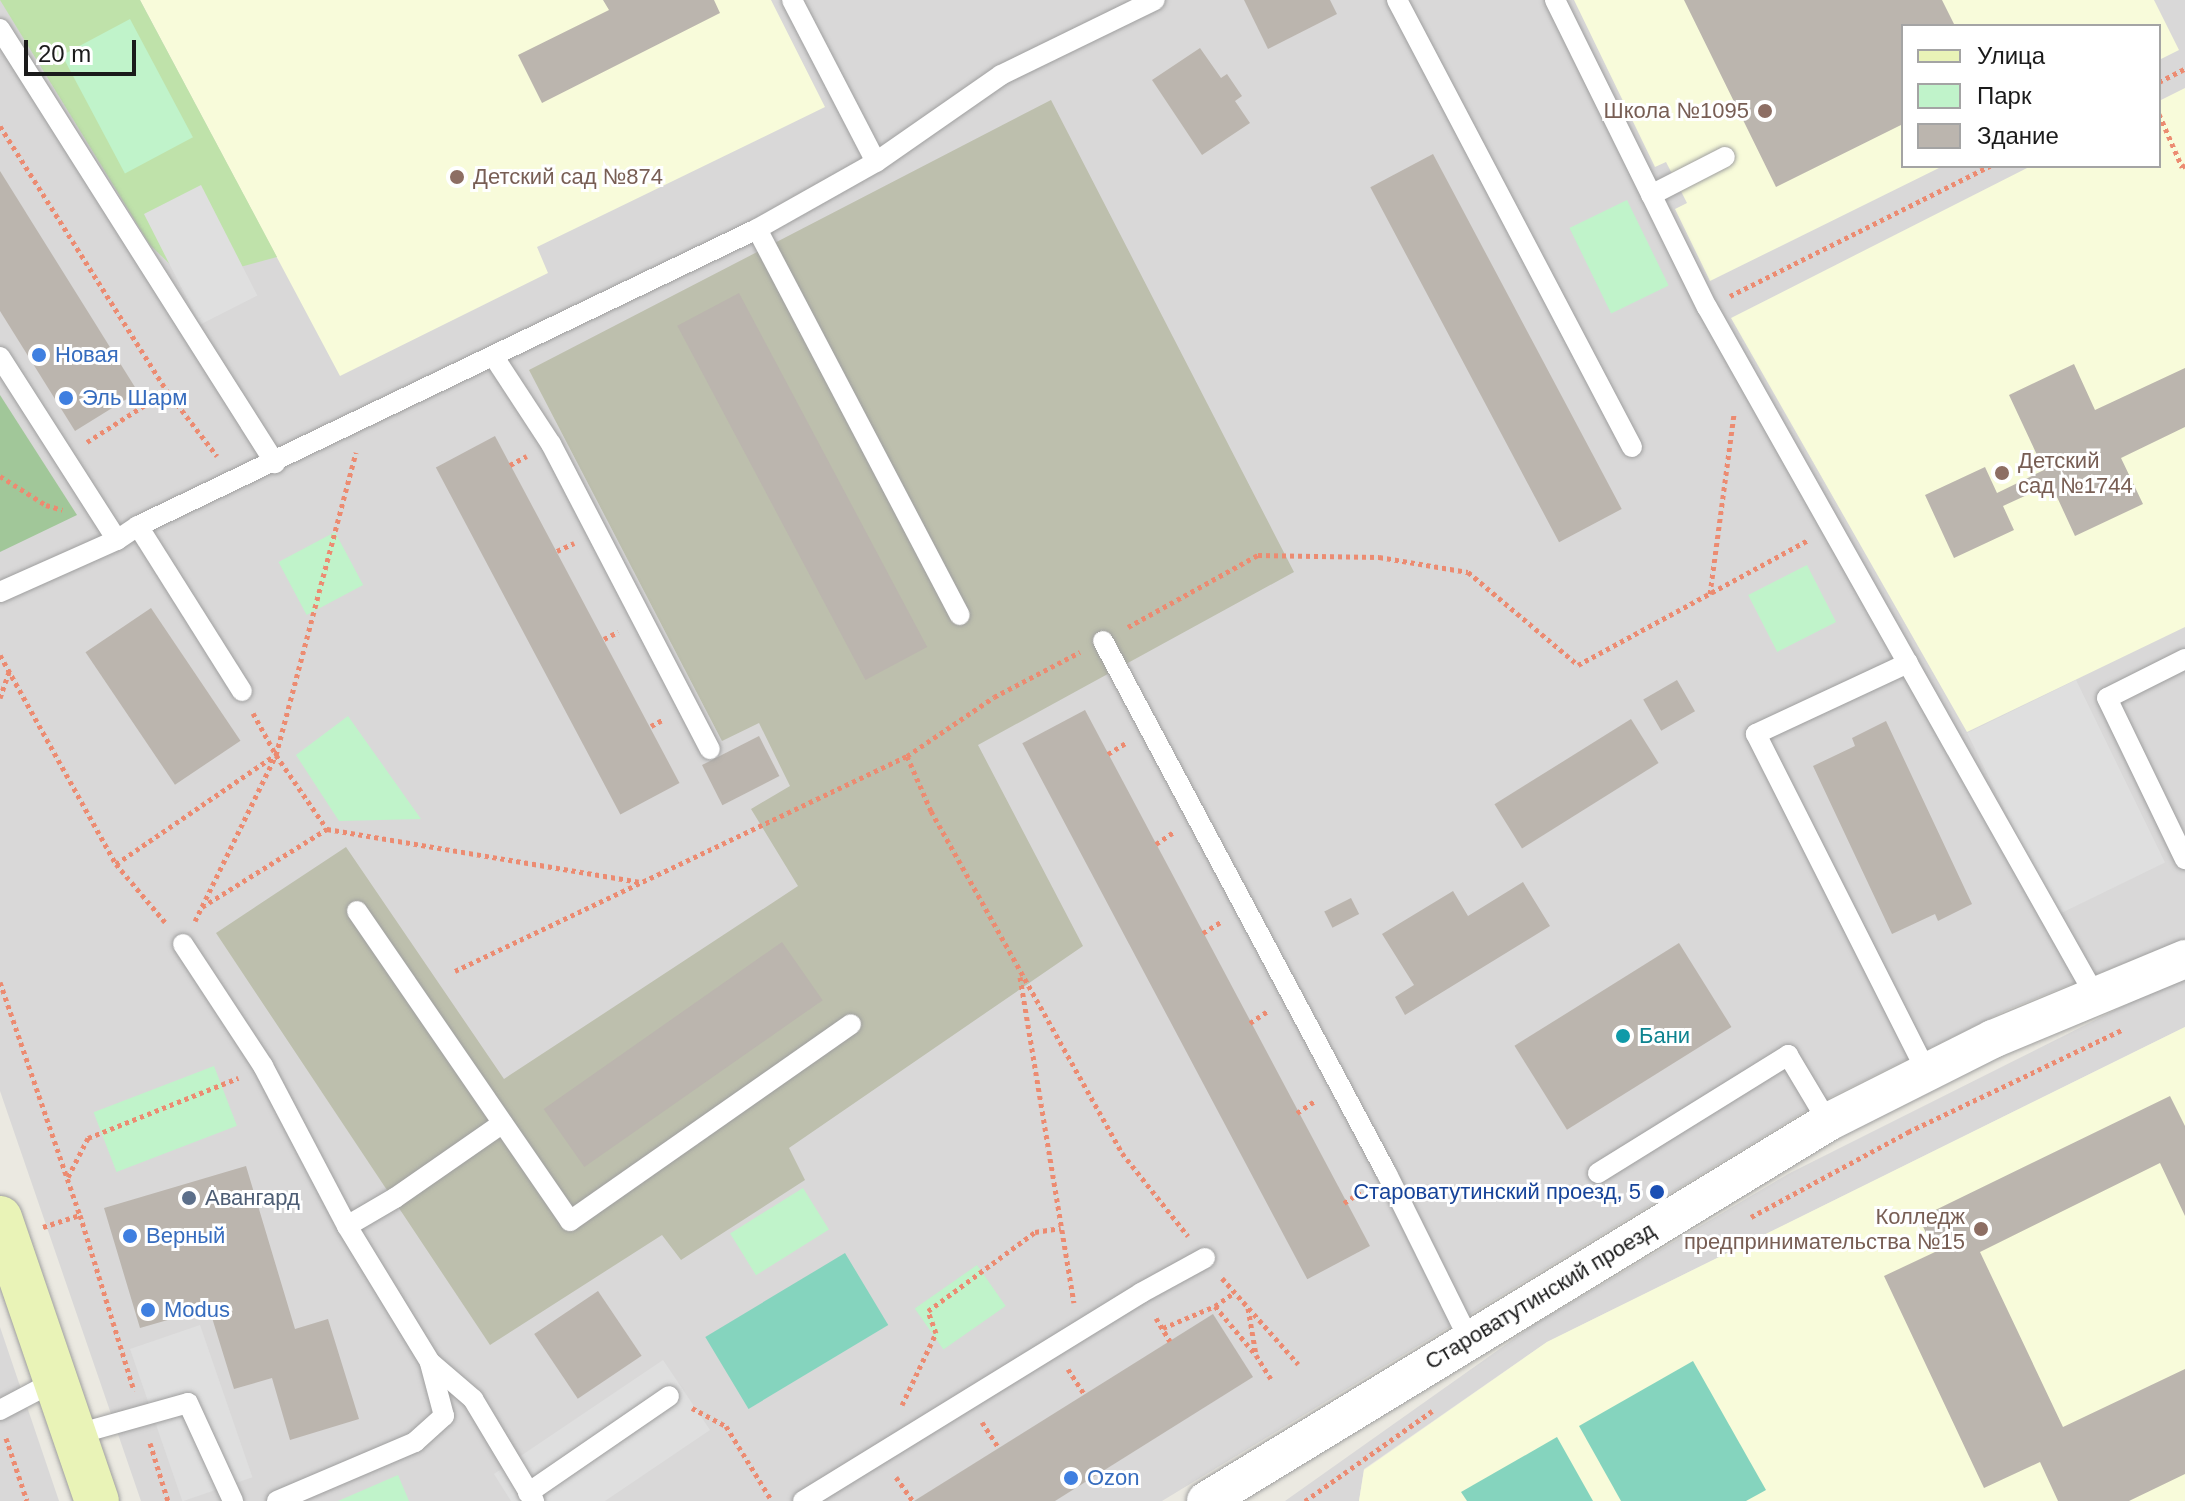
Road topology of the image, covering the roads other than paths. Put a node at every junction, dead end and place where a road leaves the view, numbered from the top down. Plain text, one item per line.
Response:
1 (792, 0) edge
2 (1155, 0) edge
3 (1397, 0) edge
4 (1555, 0) edge
5 (0, 29) edge
6 (1725, 157) dead end
7 (876, 162) junction
8 (1651, 195) junction
9 (757, 229) junction
10 (0, 357) edge
11 (494, 357) junction
12 (1632, 447) dead end
13 (275, 463) junction
14 (138, 526) junction
15 (117, 540) junction
16 (0, 592) edge
17 (960, 615) dead end
18 (1103, 641) road end
19 (2185, 659) edge
20 (1908, 663) junction
21 (242, 691) road end
22 (710, 749) dead end
23 (2185, 859) edge
24 (357, 911) dead end
25 (183, 944) road end
26 (2185, 959) edge
27 (2096, 997) junction
28 (851, 1024) dead end
29 (1926, 1071) junction
30 (1828, 1122) junction
31 (503, 1123) junction
32 (1598, 1173) dead end
33 (0, 1218) edge
34 (347, 1226) junction
35 (1205, 1258) road end
36 (1469, 1339) junction
37 (430, 1362) junction
38 (55, 1381) junction
39 (669, 1396) road end
40 (0, 1410) edge
41 (74, 1435) junction
42 (1229, 1495) edge
43 (531, 1497) edge
44 (97, 1501) edge
45 (233, 1501) edge
46 (277, 1501) edge
47 (803, 1501) edge

1 - 7 lane
2 - 7 lane
3 - 12 lane
4 - 8 lane
5 - 13 lane
6 - 8 lane
7 - 9 lane
8 - 20 lane
9 - 11 lane
9 - 17 lane
10 - 15 lane
11 - 13 lane
11 - 22 lane
13 - 14 lane
14 - 15 lane
14 - 21 lane
15 - 16 lane
18 - 36 lane
19 - 23 lane
20 - 27 lane
20 - 29 lane
24 - 31 lane
25 - 34 lane
26 - 27 street, Староватутинский проезд
27 - 29 street, Староватутинский проезд
28 - 31 lane
29 - 30 street, Староватутинский проезд
30 - 32 lane
30 - 36 street, Староватутинский проезд
31 - 34 lane
33 - 38 main road
34 - 37 lane
35 - 47 lane
36 - 42 street, Староватутинский проезд
37 - 43 lane
37 - 46 lane
38 - 40 lane
38 - 41 main road
39 - 43 lane
41 - 44 main road
41 - 45 lane

